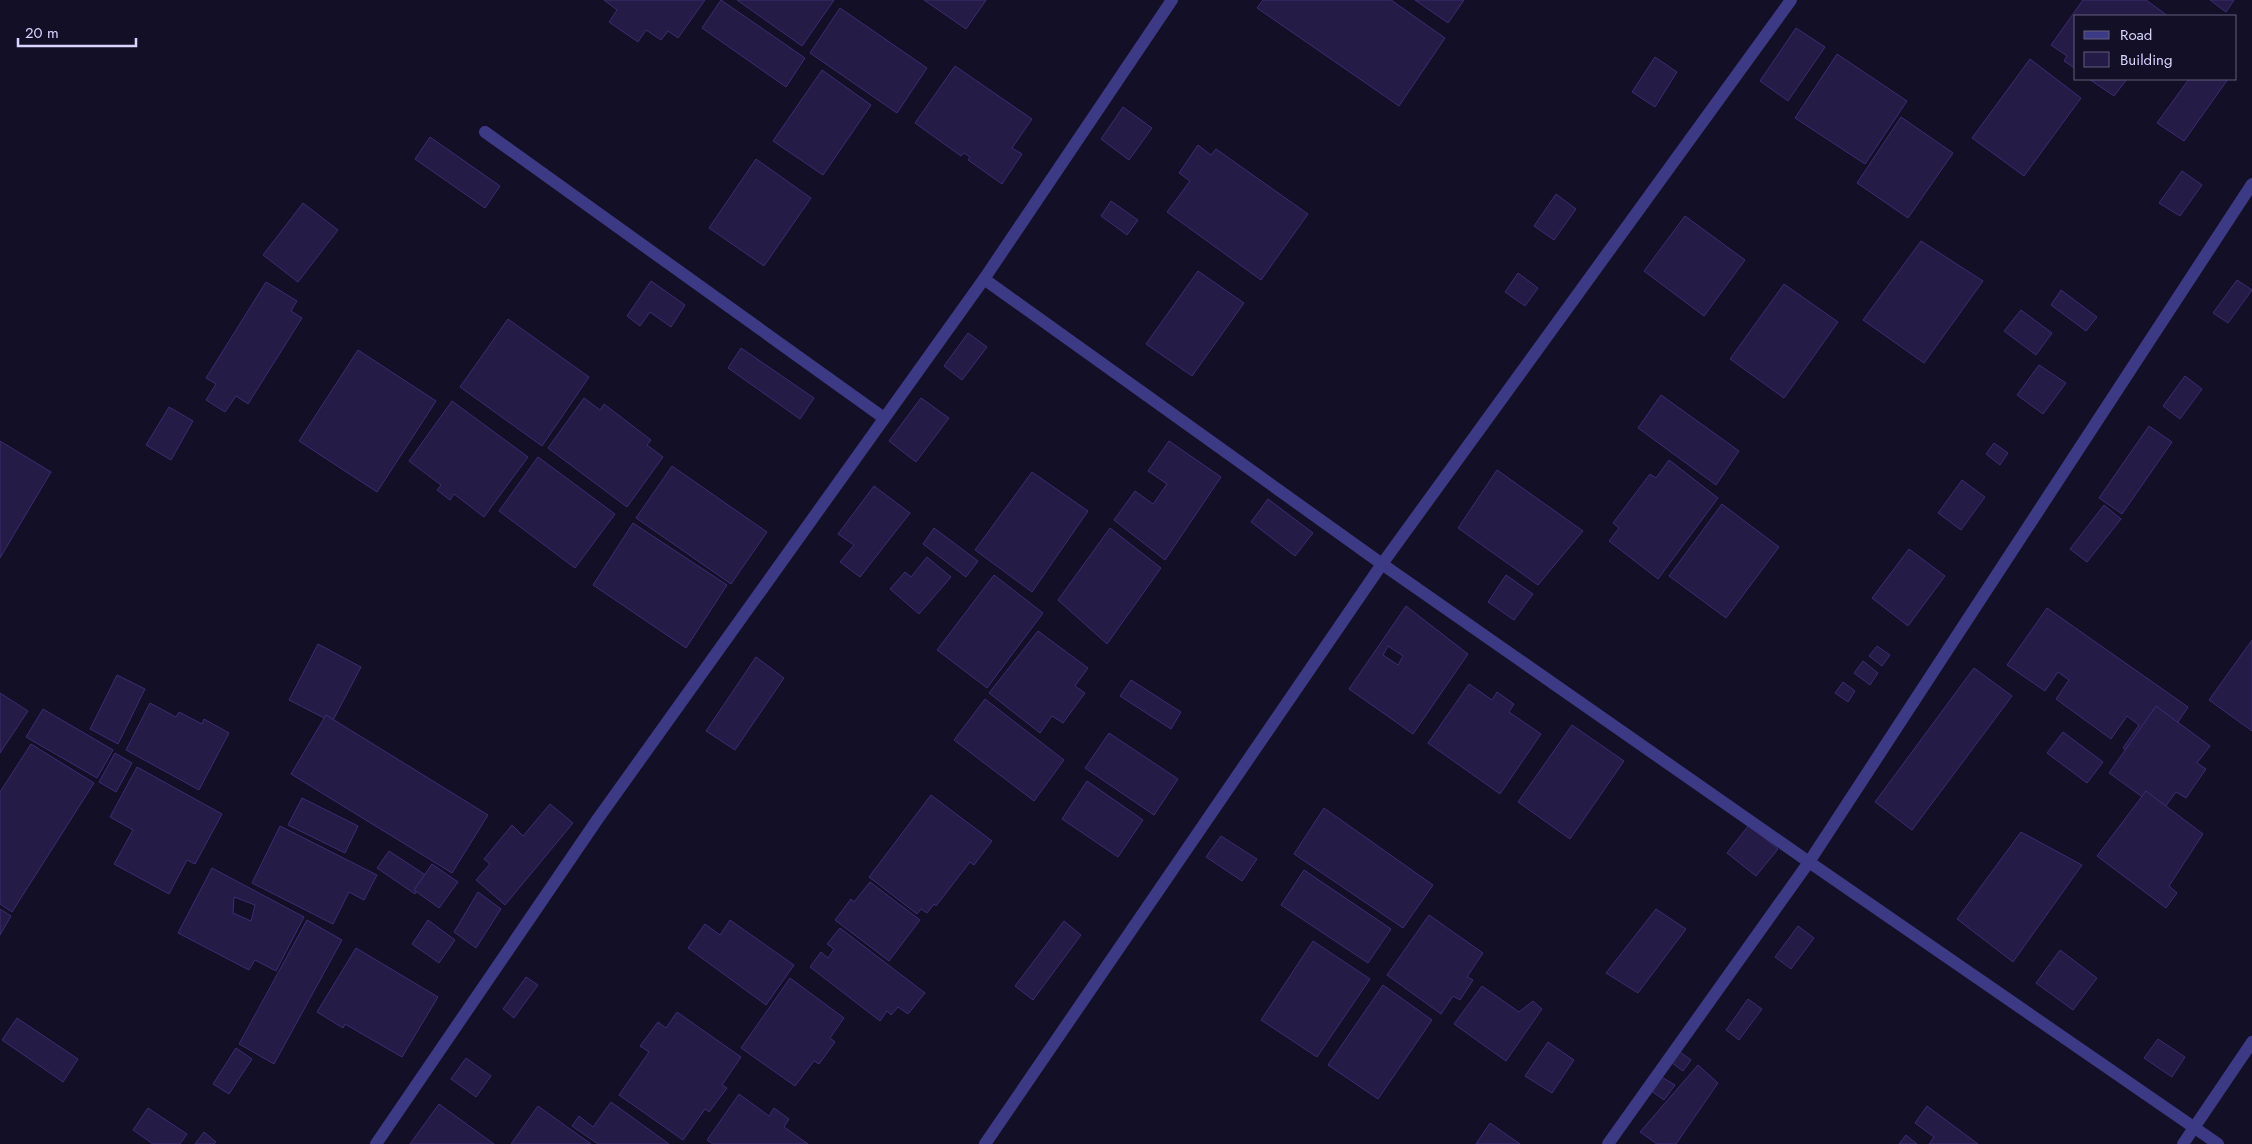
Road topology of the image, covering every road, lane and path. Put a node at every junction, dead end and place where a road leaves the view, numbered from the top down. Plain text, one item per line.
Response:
1 (1172, 0) edge
2 (1791, 0) edge
3 (485, 132) dead end
4 (2252, 184) edge
5 (984, 279) junction
6 (884, 418) junction
7 (1382, 564) junction
8 (1808, 862) junction
9 (2252, 1042) edge
10 (2193, 1128) junction
11 (376, 1144) edge
12 (985, 1144) edge
13 (1608, 1144) edge
14 (2183, 1144) edge
15 (2218, 1144) edge

1 - 5 street
2 - 7 street
3 - 6 street
4 - 8 street
5 - 6 street
5 - 7 street
6 - 11 street
7 - 8 street
7 - 12 street
8 - 10 street
8 - 13 street
9 - 10 street
10 - 14 street
10 - 15 street

